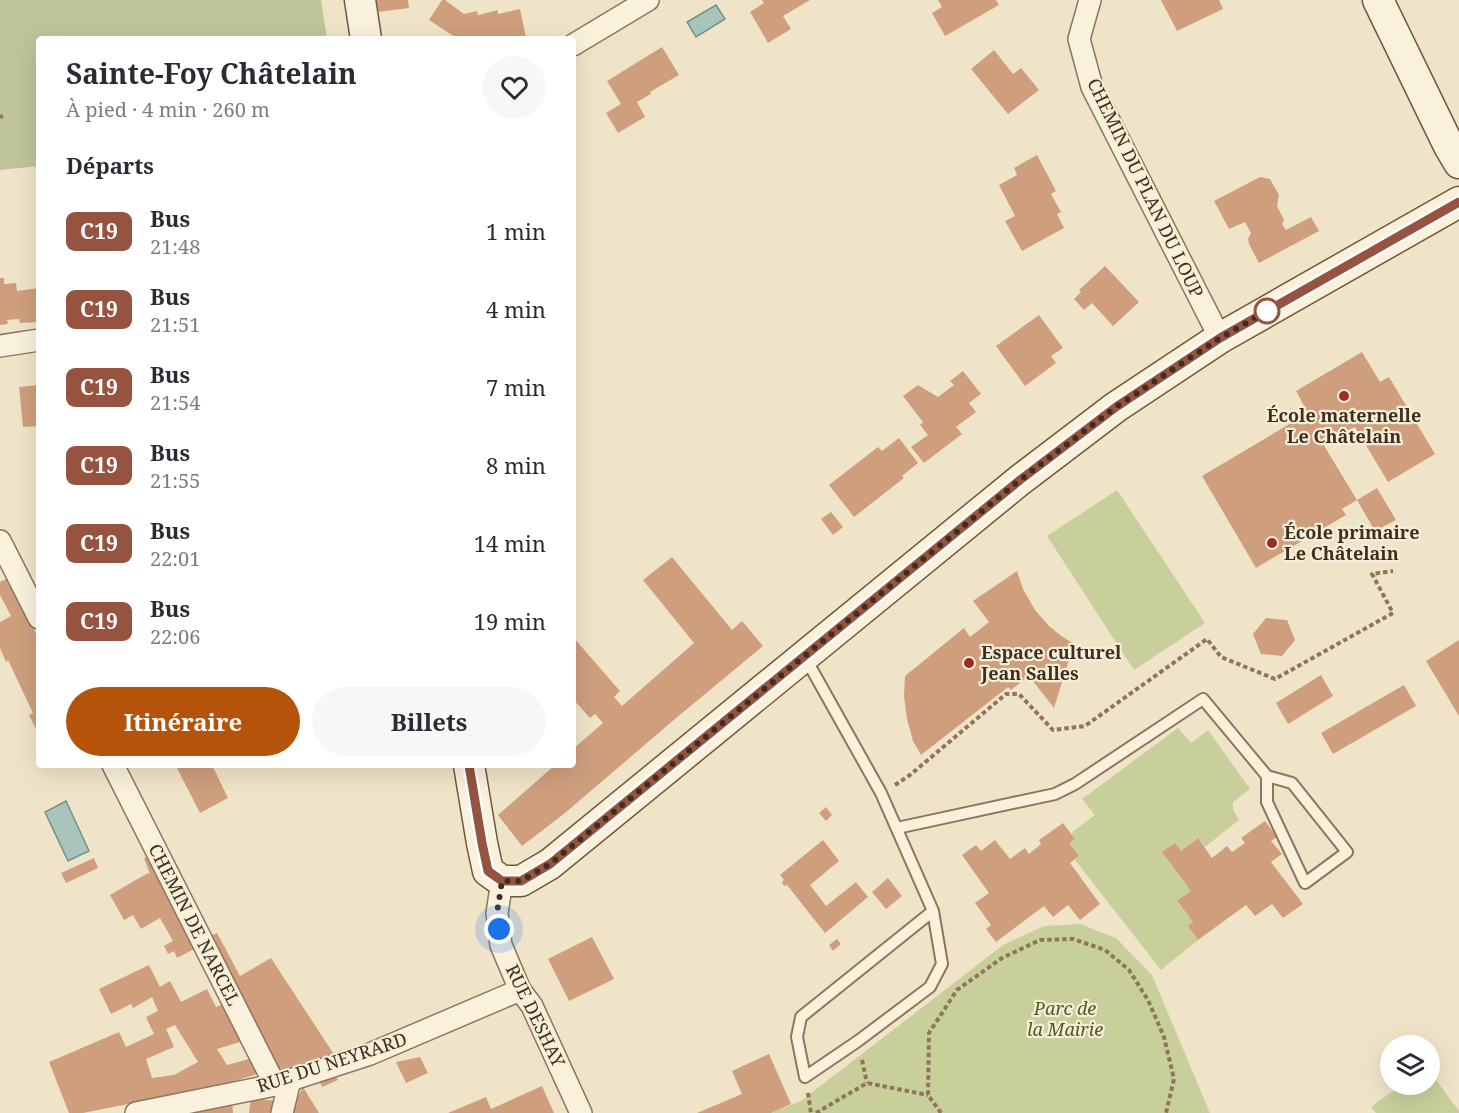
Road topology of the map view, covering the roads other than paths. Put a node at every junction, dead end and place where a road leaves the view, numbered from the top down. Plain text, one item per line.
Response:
1 (360, 0) edge
2 (648, 0) edge
3 (1090, 0) edge
4 (1378, 0) edge
5 (366, 36) edge
6 (576, 43) edge
7 (1459, 164) edge
8 (1459, 202) edge
9 (1220, 338) junction
10 (36, 340) edge
11 (0, 346) edge
12 (0, 542) edge
13 (36, 612) edge
14 (805, 657) junction
15 (115, 768) edge
16 (470, 768) edge
17 (1268, 776) junction
18 (897, 828) junction
19 (502, 881) junction
20 (933, 911) junction
21 (520, 990) junction
22 (283, 1083) junction
23 (136, 1113) edge
24 (282, 1113) edge
25 (581, 1113) edge

1 - 5 street
2 - 6 street
3 - 9 street, CHEMIN DU PLAN DU LOUP
4 - 7 street
8 - 9 street
9 - 14 street
10 - 11 street
12 - 13 street
14 - 18 lane
14 - 19 street
15 - 22 street, CHEMIN DE NARCEL
16 - 19 street
17 - 17 lane
17 - 18 lane
18 - 20 lane
19 - 21 street, RUE DESHAY
20 - 20 lane
21 - 22 street, RUE DU NEYRARD
21 - 25 street, RUE DESHAY
22 - 23 street, RUE DU NEYRARD
22 - 24 street

